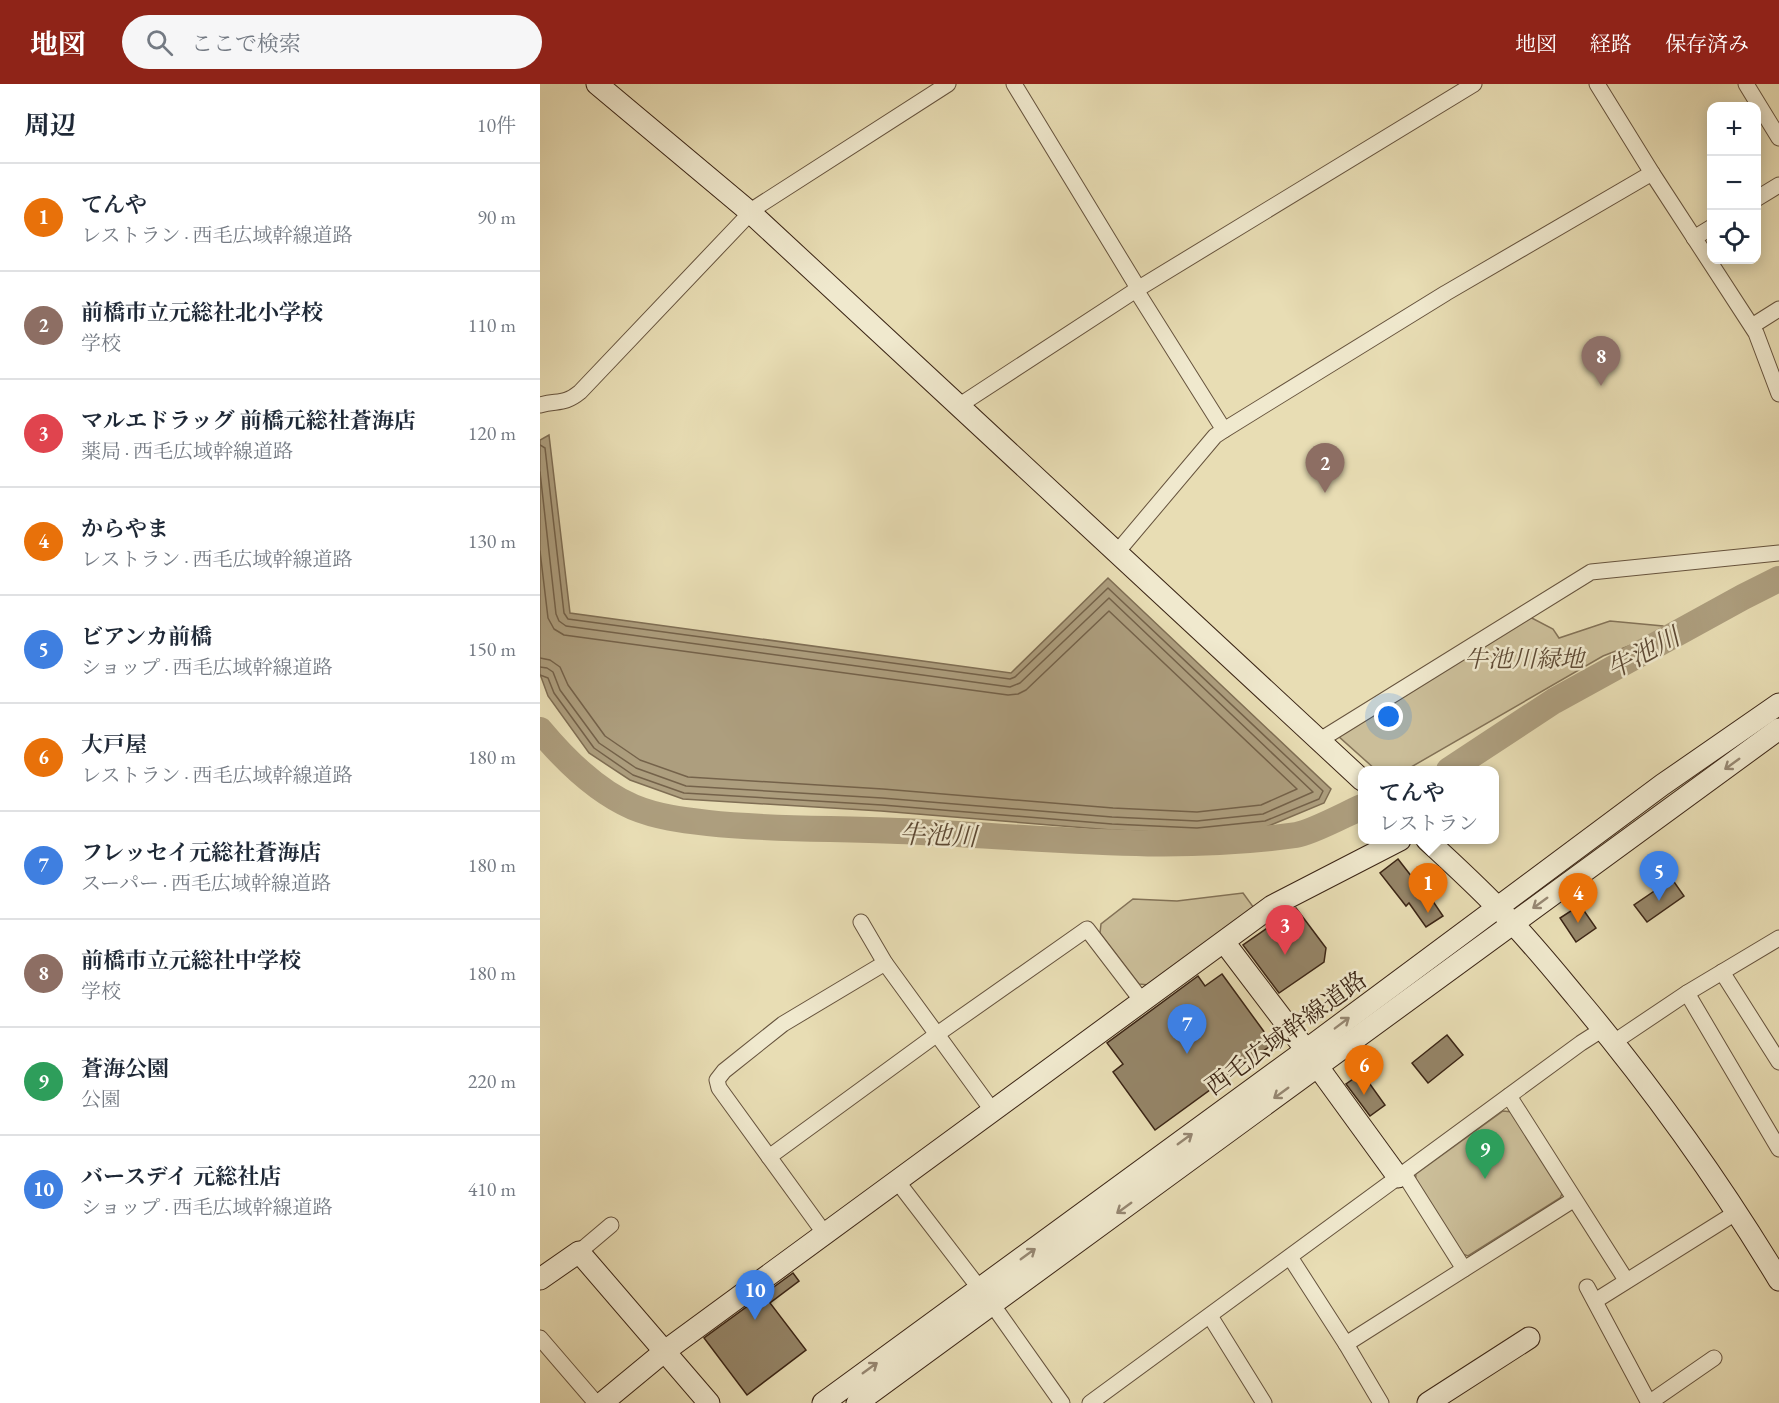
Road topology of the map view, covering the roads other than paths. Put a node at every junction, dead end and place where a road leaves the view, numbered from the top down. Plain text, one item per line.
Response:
1 (597, 84) edge
2 (948, 84) edge
3 (1014, 84) edge
4 (1474, 84) edge
5 (1598, 84) edge
6 (1746, 84) edge
7 (1779, 138) edge
8 (1652, 173) junction
9 (1779, 185) edge
10 (1761, 196) edge
11 (751, 213) junction
12 (1707, 230) edge
13 (1694, 238) junction
14 (1136, 290) junction
15 (1779, 309) edge
16 (1752, 326) junction
17 (1779, 394) edge
18 (540, 405) edge
19 (961, 407) junction
20 (1224, 430) junction
21 (1118, 551) junction
22 (1779, 553) edge
23 (1779, 704) edge
24 (1779, 729) edge
25 (1320, 740) junction
26 (1358, 776) edge
27 (1392, 844) edge
28 (1431, 844) edge
29 (1498, 907) junction
30 (861, 922) dead end
31 (1513, 924) junction
32 (1779, 938) edge
33 (1224, 942) junction
34 (885, 963) junction
35 (1722, 972) junction
36 (1687, 993) junction
37 (1142, 1001) junction
38 (936, 1035) junction
39 (1608, 1036) junction
40 (1312, 1058) junction
41 (1779, 1062) edge
42 (1509, 1096) junction
43 (992, 1110) junction
44 (1779, 1149) edge
45 (769, 1157) junction
46 (1401, 1175) junction
47 (897, 1181) junction
48 (1573, 1200) junction
49 (1737, 1212) junction
50 (611, 1225) dead end
51 (825, 1234) junction
52 (579, 1252) junction
53 (1290, 1257) junction
54 (1464, 1269) junction
55 (540, 1279) edge
56 (1626, 1280) junction
57 (1779, 1280) edge
58 (1587, 1287) dead end
59 (986, 1297) junction
60 (1595, 1301) junction
61 (1210, 1316) junction
62 (540, 1338) edge
63 (1529, 1338) dead end
64 (1346, 1344) junction
65 (665, 1351) junction
66 (1714, 1358) dead end
67 (1259, 1401) edge
68 (596, 1403) edge
69 (602, 1403) edge
70 (709, 1403) edge
71 (823, 1403) edge
72 (857, 1403) edge
73 (1062, 1403) edge
74 (1090, 1403) edge
75 (1381, 1403) edge
76 (1428, 1403) edge
77 (1649, 1403) edge

1 - 11 street
2 - 11 street
3 - 14 street
4 - 14 street
5 - 8 street
6 - 7 street
8 - 13 street
8 - 20 street
9 - 10 street
11 - 18 street
11 - 19 street
12 - 13 street
13 - 16 street
14 - 19 street
14 - 20 street
15 - 16 street
16 - 17 street
19 - 21 street
20 - 21 street
21 - 25 street
22 - 25 street
23 - 29 street, 西毛広域幹線道路
24 -> 31 street, 西毛広域幹線道路
25 - 26 street
27 - 33 street
28 - 29 street
29 - 31 street
40 -> 29 street, 西毛広域幹線道路
30 - 34 street
31 - 39 street
31 - 40 street, 西毛広域幹線道路
32 - 35 street
33 - 37 street
33 - 40 street
34 - 38 street
34 - 45 street
35 - 36 street
35 - 41 street
36 - 39 street
36 - 44 street
37 - 38 street
37 - 43 street
38 - 43 street
38 - 45 street
39 - 42 street
39 - 49 street
40 - 46 street
40 - 59 street, 西毛広域幹線道路
42 - 46 street
42 - 48 street
43 - 47 street
45 - 51 street
46 - 53 street
46 - 54 street
47 - 51 street
47 - 59 street
48 - 54 street
48 - 56 street
49 - 56 street
49 - 57 street
50 - 52 street
51 - 65 street
52 - 55 street
52 - 65 street
53 - 61 street
53 - 64 street
54 - 64 street
56 - 60 street
58 - 60 street
71 -> 59 street, 西毛広域幹線道路
59 - 72 street, 西毛広域幹線道路
59 - 73 street
60 - 77 street
61 - 67 street
61 - 74 street
62 - 68 street
63 - 76 street
64 - 75 street
65 - 69 street
65 - 70 street
66 - 77 street

